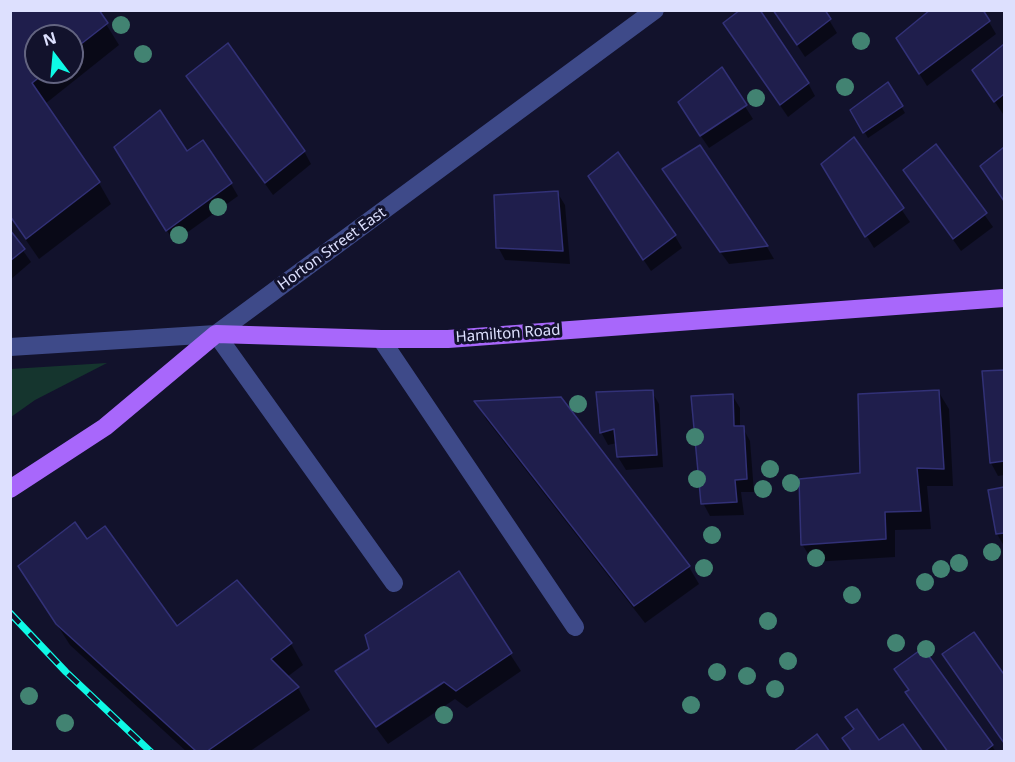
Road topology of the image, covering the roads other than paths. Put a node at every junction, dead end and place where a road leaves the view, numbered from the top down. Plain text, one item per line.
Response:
1 (655, 10) edge
2 (1005, 298) edge
3 (216, 334) junction
4 (381, 339) junction
5 (10, 347) edge
6 (10, 489) edge
7 (394, 583) dead end
8 (575, 627) dead end

1 - 3 street, Horton Street East
2 - 4 main road, Hamilton Road
3 - 4 main road, Hamilton Road
3 - 5 street, Hamilton Road
3 - 6 main road, Horton Street East
3 - 7 street
4 - 8 street

